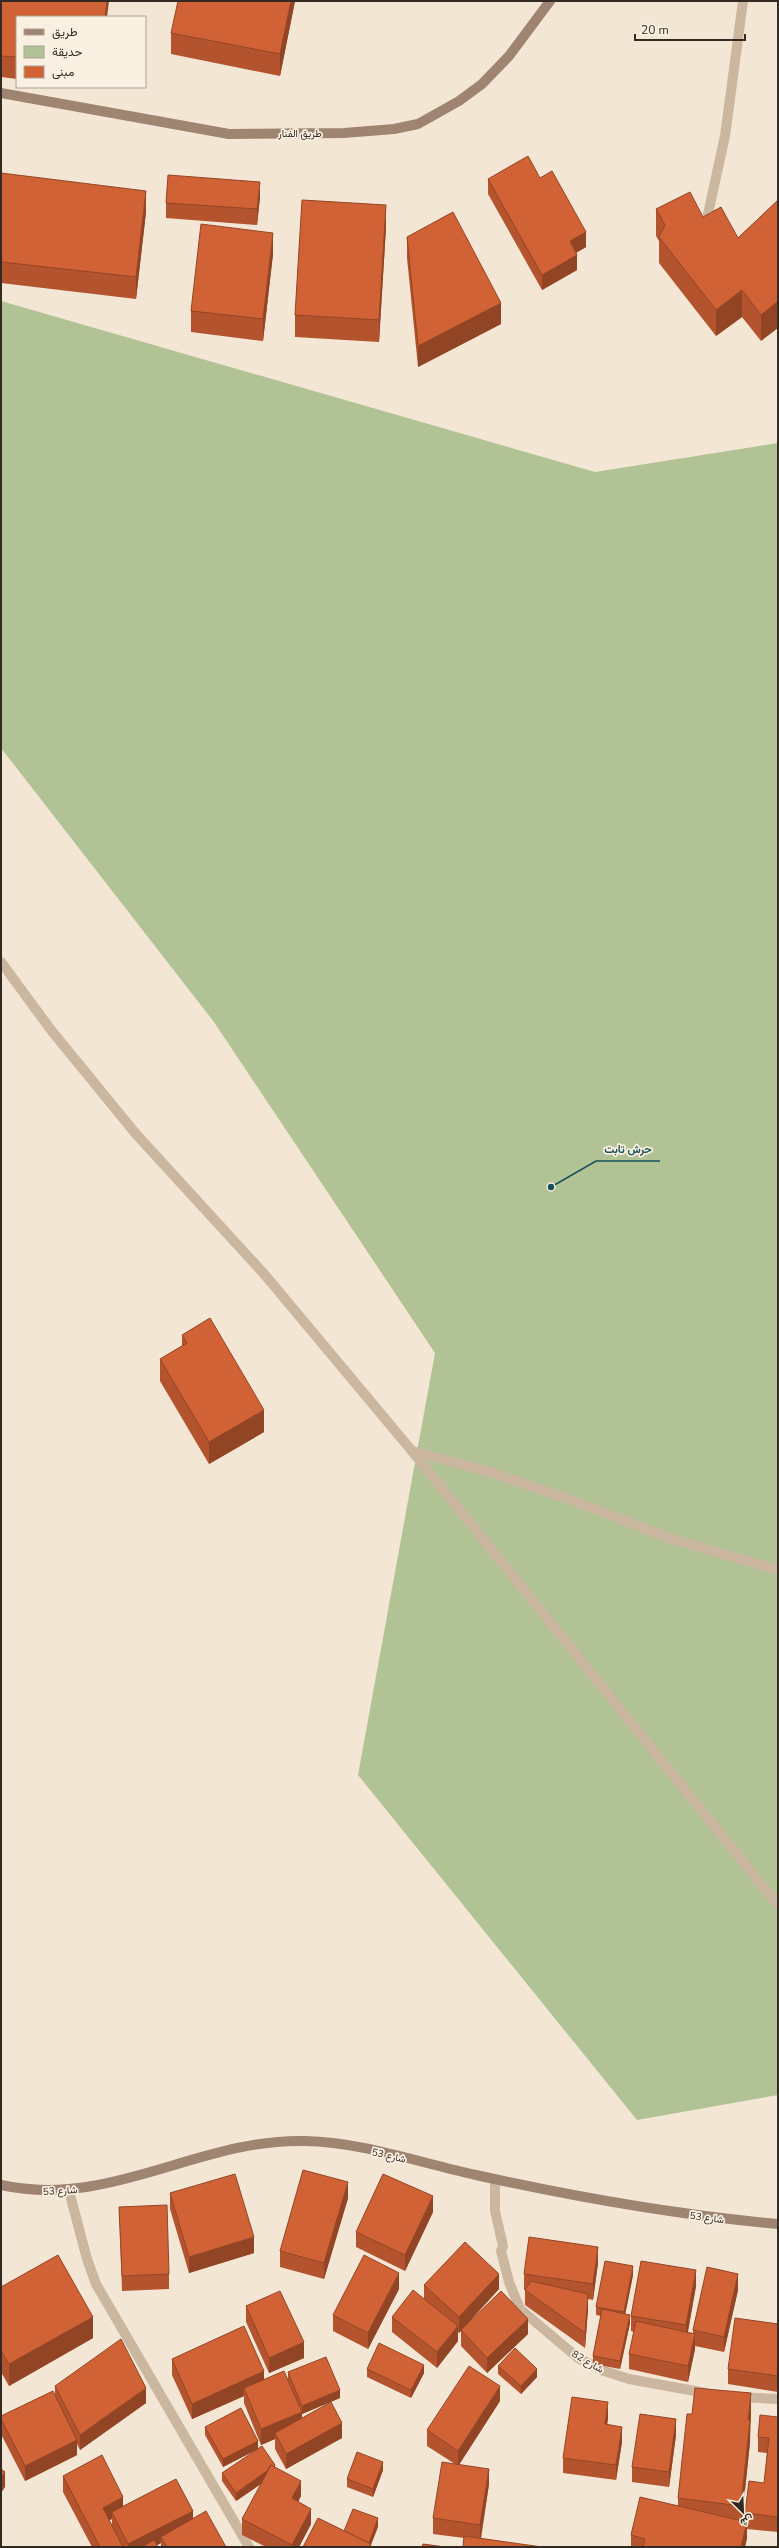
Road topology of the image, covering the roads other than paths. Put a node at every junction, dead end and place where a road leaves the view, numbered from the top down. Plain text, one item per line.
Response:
1 (550, 1) edge
2 (744, 1) edge
3 (1, 93) edge
4 (708, 214) edge
5 (1, 962) edge
6 (412, 1452) junction
7 (778, 1570) edge
8 (778, 1905) edge
9 (495, 2180) junction
10 (1, 2185) edge
11 (69, 2191) junction
12 (778, 2224) edge
13 (778, 2399) edge
14 (249, 2547) edge

1 - 3 street, طريق الفنار
2 - 4 street
5 - 6 street
6 - 7 street
6 - 8 street
9 - 11 street, شارع 53
9 - 12 street, شارع 53
9 - 13 street, شارع 82
10 - 11 street, شارع 53
11 - 14 street

